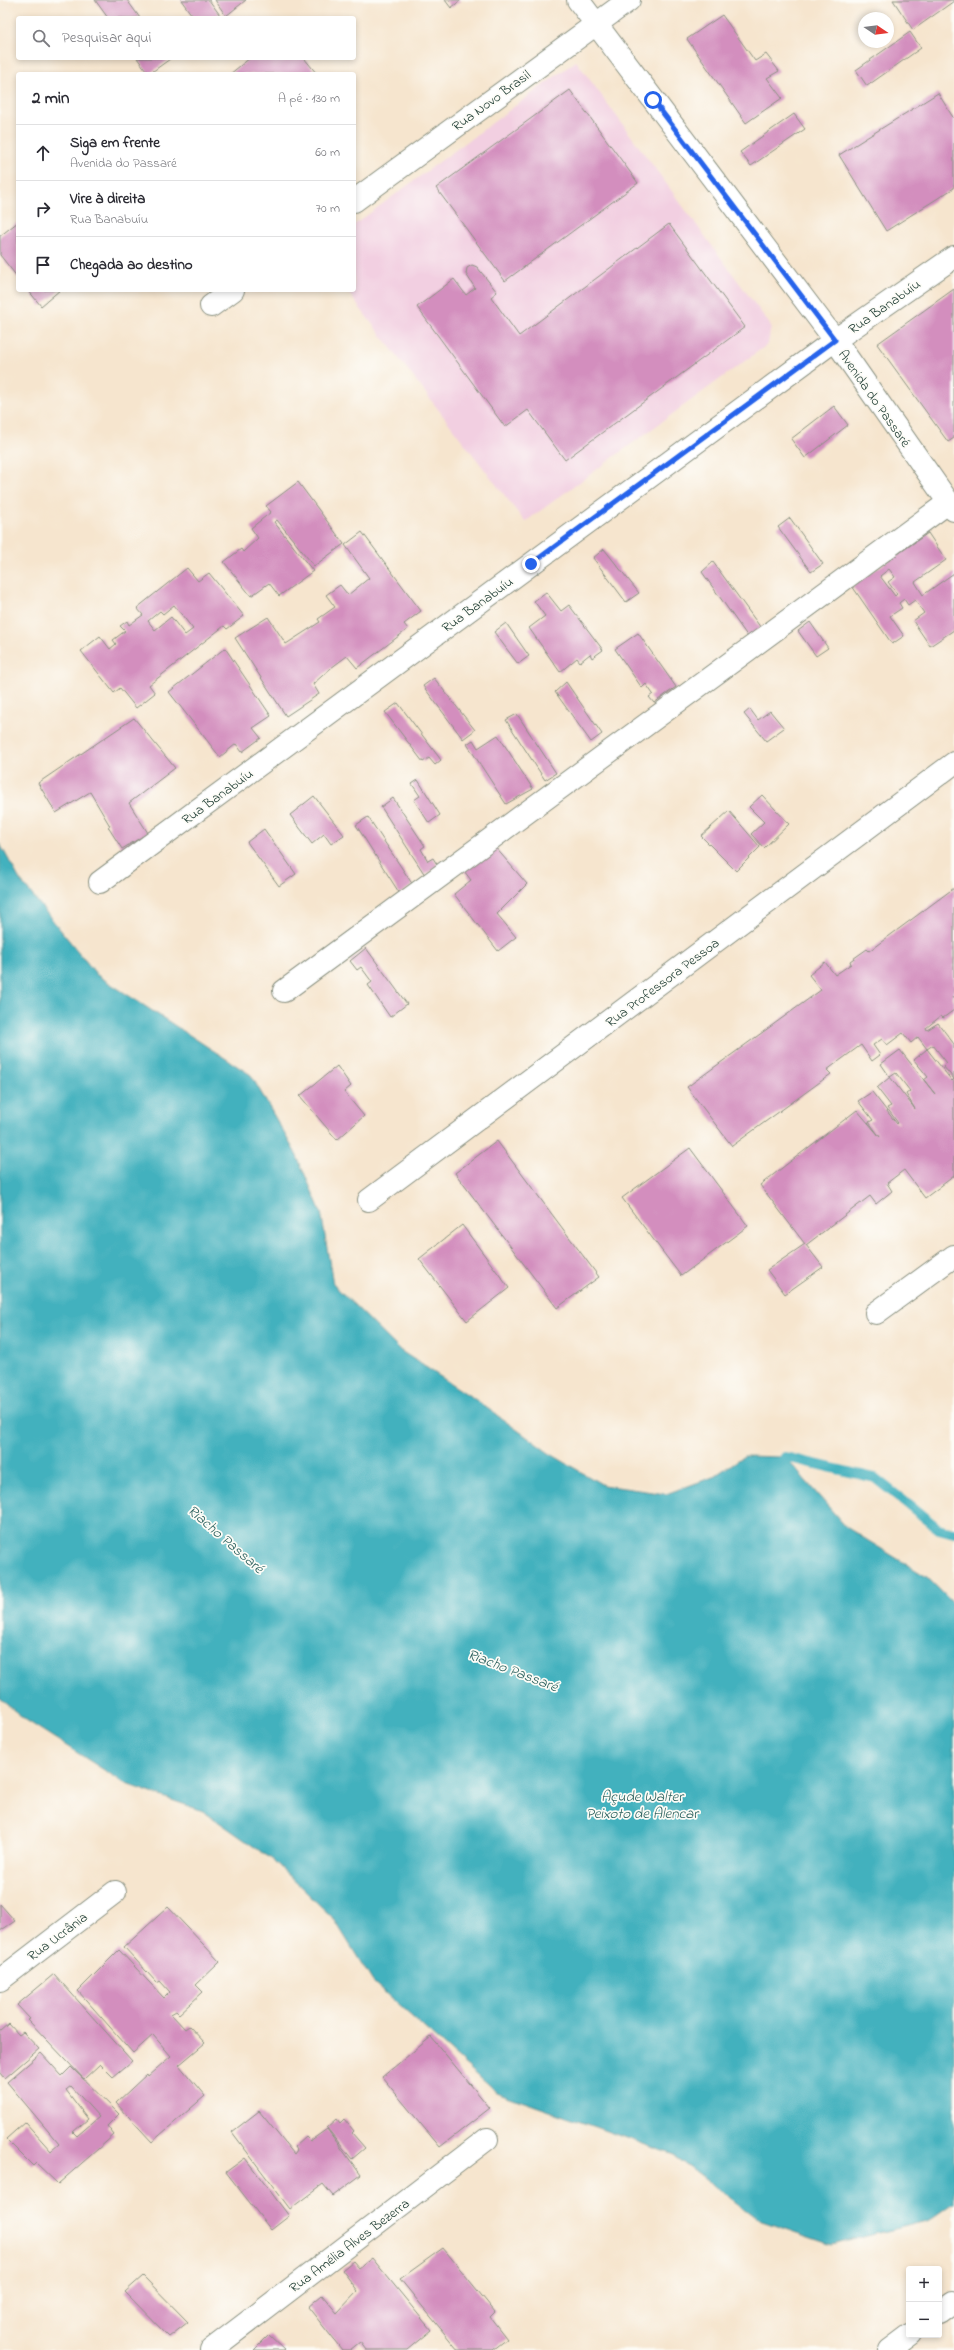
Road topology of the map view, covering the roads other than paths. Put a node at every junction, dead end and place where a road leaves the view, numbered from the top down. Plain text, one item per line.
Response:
1 (578, 0) edge
2 (629, 0) edge
3 (596, 24) junction
4 (356, 200) edge
5 (954, 257) edge
6 (230, 292) edge
7 (211, 306) dead end
8 (835, 340) junction
9 (951, 506) edge
10 (954, 763) edge
11 (100, 882) dead end
12 (284, 991) dead end
13 (369, 1200) dead end
14 (954, 1256) edge
15 (876, 1313) dead end
16 (115, 1892) dead end
17 (0, 1980) edge
18 (487, 2139) dead end
19 (954, 2302) edge
20 (942, 2311) edge
21 (906, 2338) edge
22 (211, 2350) edge
23 (890, 2350) edge

1 - 3 street, Avenida do Passaré
2 - 3 street, Rua Novo Brasil
3 - 4 street, Rua Novo Brasil
3 - 8 street, Avenida do Passaré
5 - 8 street, Rua Banabuíu
6 - 7 street
8 - 9 street, Avenida do Passaré
8 - 11 street, Rua Banabuíu
9 - 12 street
10 - 13 street, Rua Professora Pessoa
14 - 15 street
16 - 17 street, Rua Ucrânia
18 - 22 street, Rua Amélia Alves Bezerra
19 - 20 street
21 - 23 street

